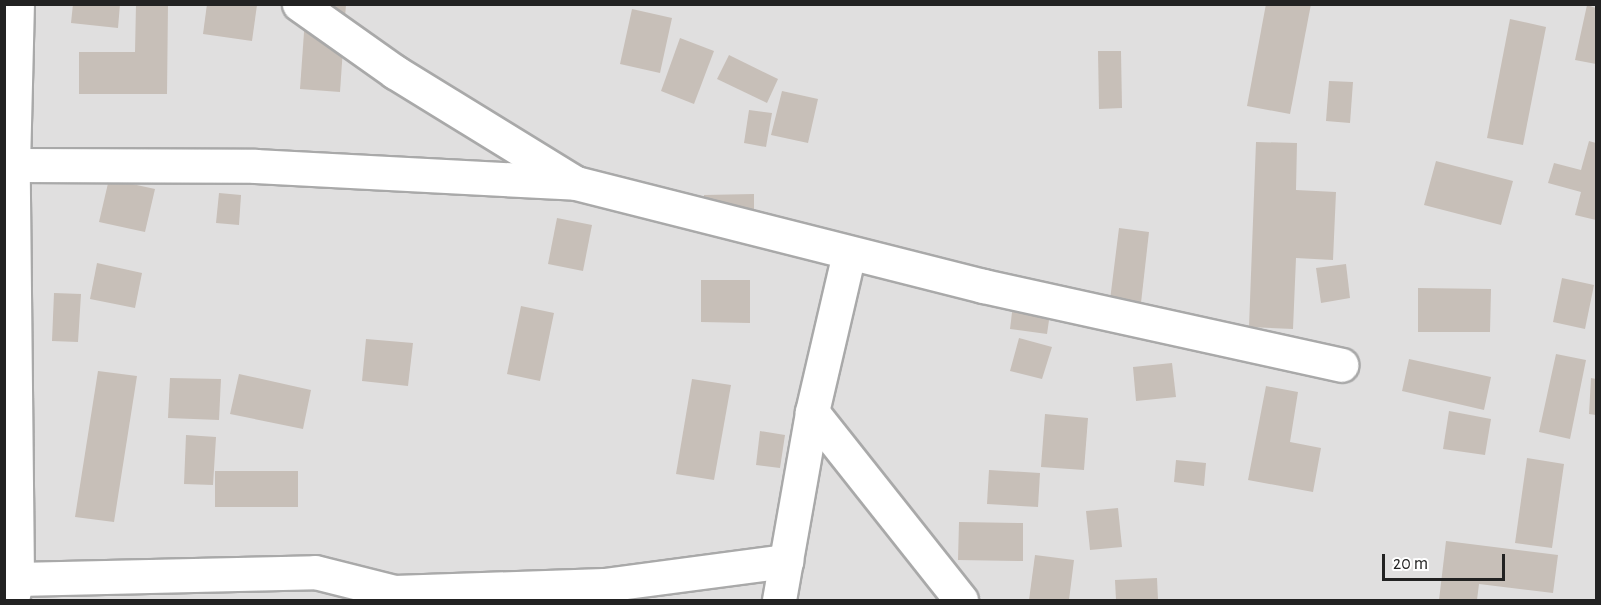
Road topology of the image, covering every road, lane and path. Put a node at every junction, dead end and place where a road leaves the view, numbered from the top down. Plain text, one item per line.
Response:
1 (17, 4) edge
2 (299, 4) edge
3 (13, 165) junction
4 (576, 183) junction
5 (849, 253) junction
6 (1341, 364) dead end
7 (812, 412) junction
8 (786, 561) junction
9 (14, 590) edge
10 (392, 596) edge
11 (780, 600) edge
12 (961, 600) edge

1 - 3 street
2 - 4 street
3 - 4 street
3 - 9 street
4 - 5 street
5 - 6 street
5 - 7 street
7 - 8 street
7 - 12 street
8 - 10 street
8 - 11 street
9 - 10 street

